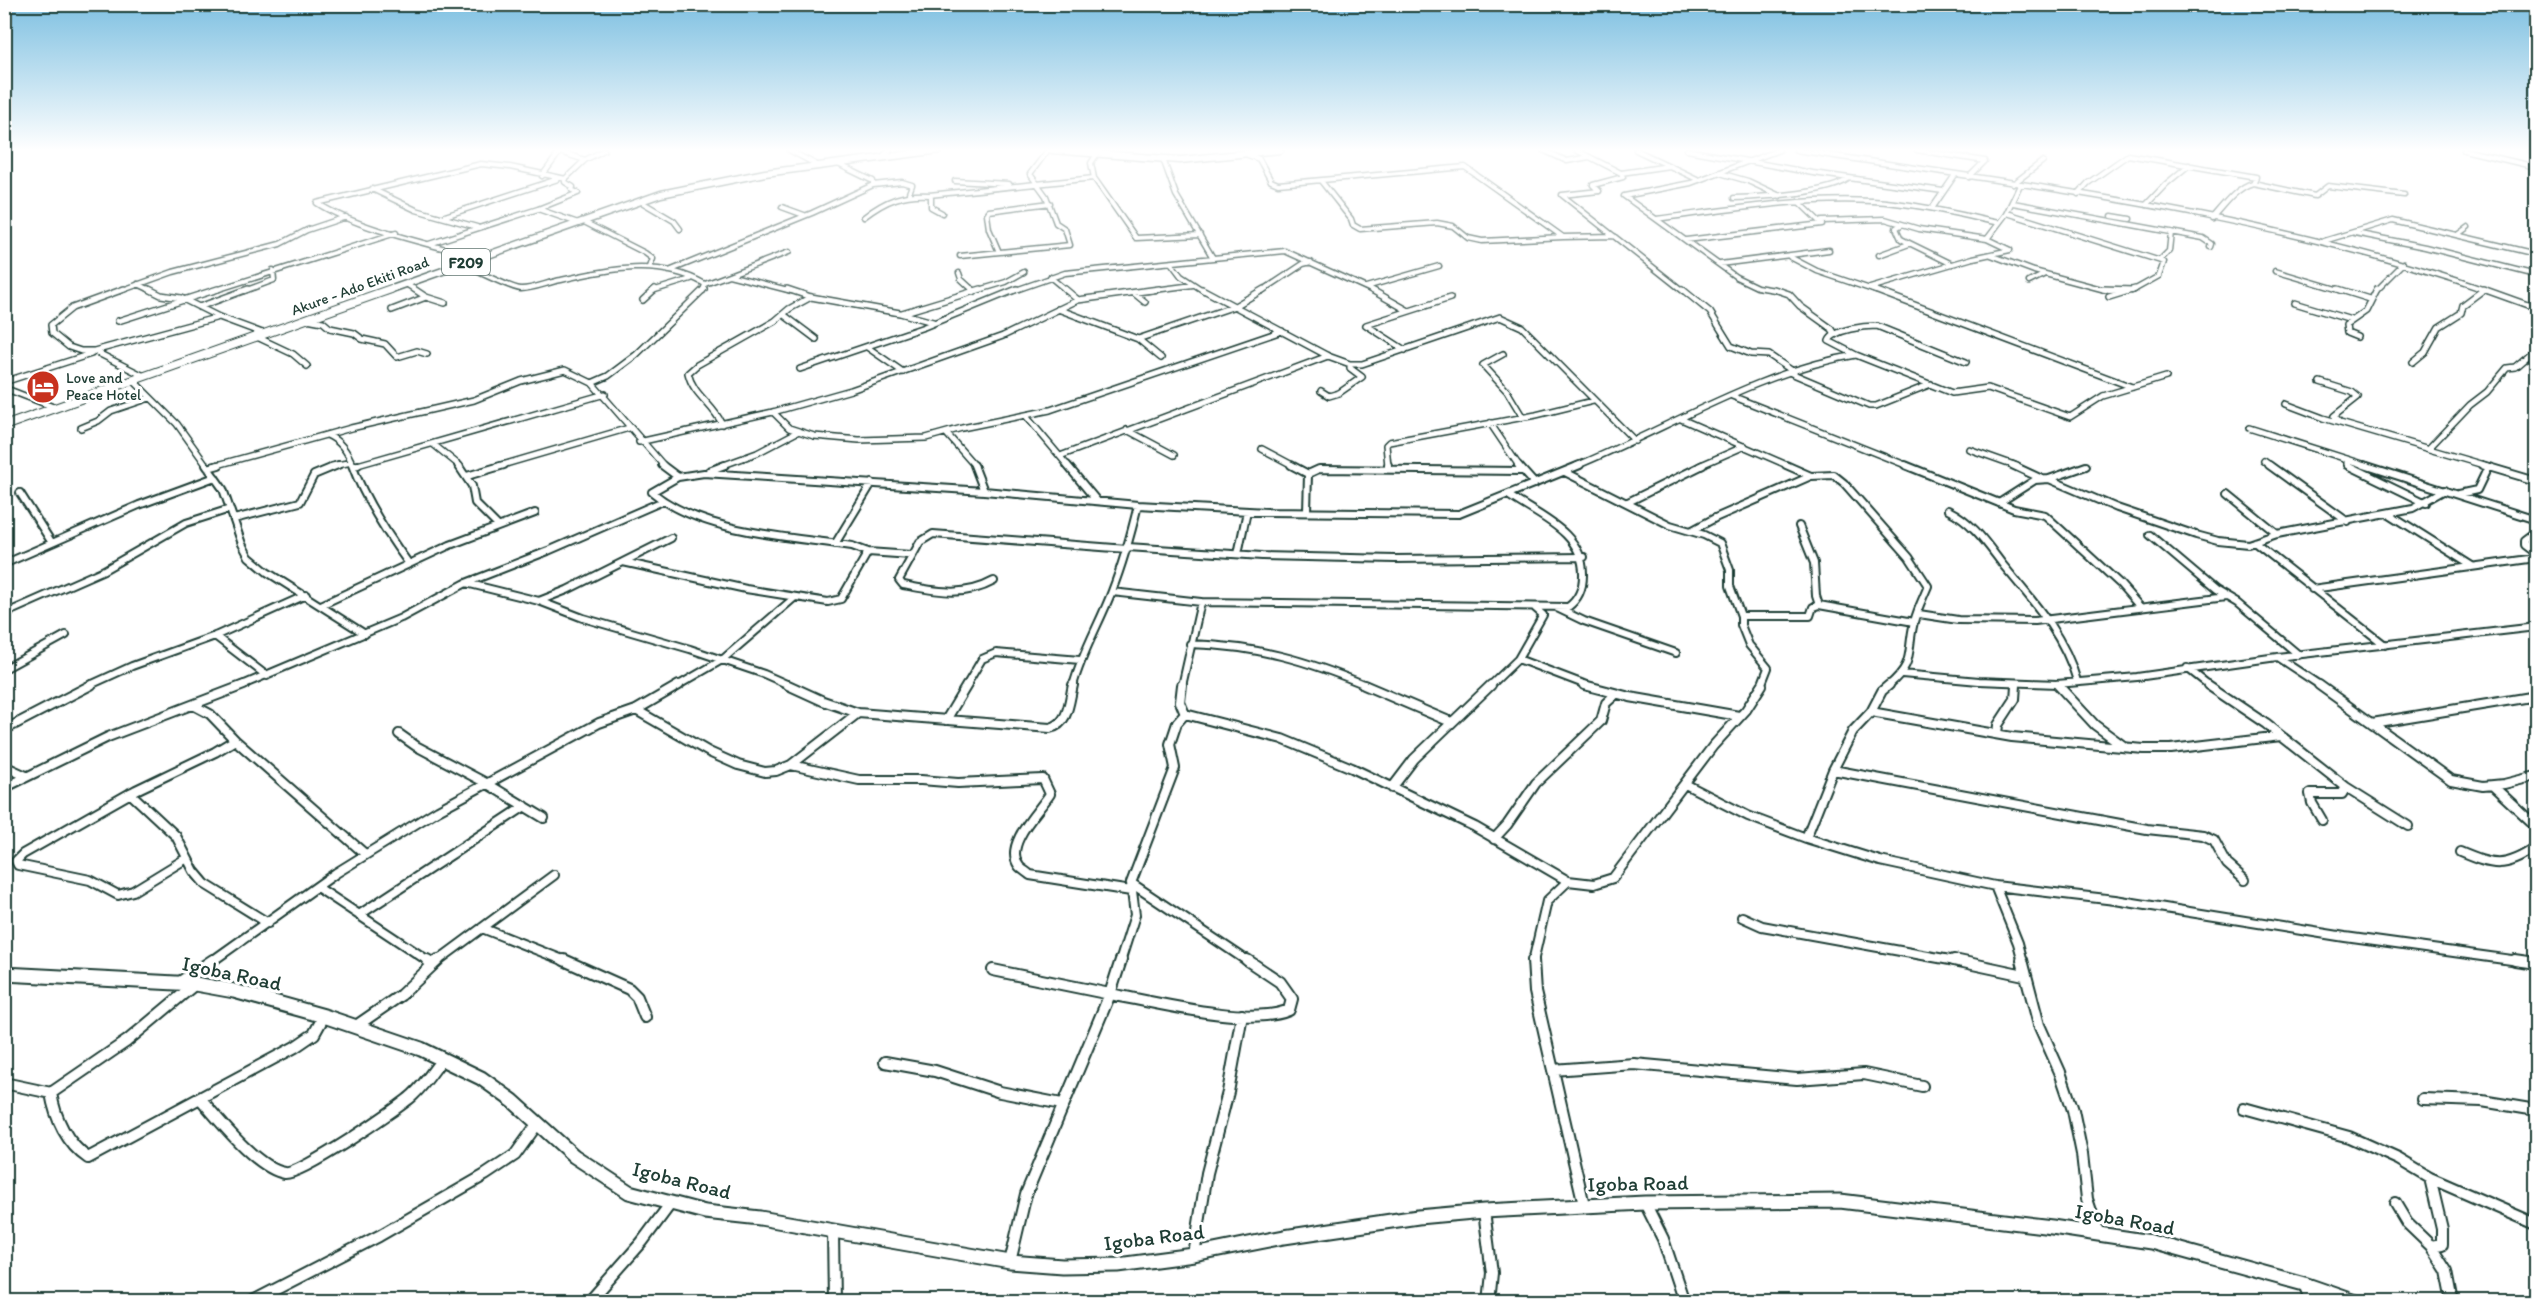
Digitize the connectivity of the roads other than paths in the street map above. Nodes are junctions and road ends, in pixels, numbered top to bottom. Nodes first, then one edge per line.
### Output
1 (331, 211) edge
2 (421, 211) edge
3 (460, 211) edge
4 (531, 211) edge
5 (544, 211) edge
6 (612, 211) edge
7 (657, 211) edge
8 (793, 211) edge
9 (813, 211) edge
10 (872, 211) edge
11 (938, 211) edge
12 (989, 211) edge
13 (1051, 211) edge
14 (1117, 211) edge
15 (1186, 211) edge
16 (1345, 211) edge
17 (1527, 211) edge
18 (1582, 211) edge
19 (1645, 211) edge
20 (1724, 211) edge
21 (1810, 211) edge
22 (1940, 211) edge
23 (2058, 211) edge
24 (2130, 211) dead end
25 (2174, 211) edge
26 (2219, 211) edge
27 (942, 213) dead end
28 (2007, 213) joint
29 (804, 215) junction
30 (445, 216) junction
31 (346, 217) junction
32 (864, 217) dead end
33 (2098, 218) junction
34 (1656, 219) junction
35 (2130, 219) junction
36 (2212, 219) junction
37 (1822, 221) junction
38 (580, 222) junction
39 (1999, 222) junction
40 (2133, 224) junction
41 (1901, 225) junction
42 (477, 227) junction
43 (2468, 227) dead end
44 (680, 229) dead end
45 (2171, 232) junction
46 (2352, 232) junction
47 (396, 233) junction
48 (2457, 234) junction
49 (1200, 235) junction
50 (1614, 236) junction
51 (1563, 237) junction
52 (1988, 239) junction
53 (1686, 240) junction
54 (2324, 241) junction
55 (429, 244) junction
56 (1909, 244) junction
57 (2536, 246) edge
58 (2211, 247) dead end
59 (1829, 250) dead end
60 (789, 252) dead end
61 (999, 252) junction
62 (2530, 253) junction
63 (2536, 254) edge
64 (1879, 255) dead end
65 (1989, 255) junction
66 (960, 256) dead end
67 (1791, 256) junction
68 (480, 258) junction
69 (1213, 258) junction
70 (2161, 259) junction
71 (1311, 262) junction
72 (461, 264) junction
73 (1172, 264) junction
74 (1720, 264) junction
75 (1952, 264) junction
76 (2404, 264) junction
77 (1439, 266) dead end
78 (650, 267) junction
79 (273, 270) junction
80 (669, 272) junction
81 (1024, 272) dead end
82 (2275, 272) dead end
83 (959, 273) dead end
84 (2045, 274) junction
85 (729, 275) junction
86 (2536, 275) edge
87 (1050, 277) junction
88 (693, 279) junction
89 (2029, 282) dead end
90 (138, 284) junction
91 (406, 284) junction
92 (705, 284) junction
93 (1193, 285) junction
94 (1366, 287) junction
95 (1870, 288) junction
96 (2134, 290) junction
97 (2483, 290) junction
98 (975, 292) junction
99 (1134, 293) junction
100 (426, 297) junction
101 (812, 297) junction
102 (2109, 297) dead end
103 (1450, 298) dead end
104 (2370, 299) junction
105 (186, 300) junction
106 (643, 300) dead end
107 (1078, 300) junction
108 (1145, 302) dead end
109 (445, 303) dead end
110 (2295, 303) dead end
111 (1235, 306) junction
112 (199, 307) junction
113 (2536, 308) edge
114 (1058, 309) junction
115 (392, 310) dead end
116 (1407, 310) junction
117 (900, 313) junction
118 (784, 315) junction
119 (219, 317) junction
120 (308, 319) junction
121 (2351, 320) junction
122 (118, 321) dead end
123 (924, 324) junction
124 (1282, 331) junction
125 (1835, 334) junction
126 (261, 336) junction
127 (2357, 337) dead end
128 (816, 339) dead end
129 (1138, 339) junction
130 (867, 346) junction
131 (2536, 349) edge
132 (1405, 350) junction
133 (95, 352) junction
134 (427, 354) dead end
135 (1503, 354) dead end
136 (1856, 355) junction
137 (1328, 356) junction
138 (1161, 358) dead end
139 (1966, 362) dead end
140 (2413, 362) dead end
141 (1350, 364) junction
142 (307, 366) dead end
143 (801, 369) dead end
144 (903, 372) junction
145 (1793, 373) junction
146 (144, 376) junction
147 (2166, 377) dead end
148 (133, 380) junction
149 (4, 382) edge
150 (2320, 382) dead end
151 (592, 383) junction
152 (1930, 384) junction
153 (2132, 387) junction
154 (4, 388) edge
155 (1321, 392) dead end
156 (605, 394) junction
157 (1726, 396) junction
158 (150, 398) junction
159 (1593, 400) junction
160 (2286, 404) dead end
161 (56, 408) junction
162 (773, 412) junction
163 (1026, 416) junction
164 (1522, 417) junction
165 (1681, 419) junction
166 (2339, 422) junction
167 (1490, 423) junction
168 (722, 424) junction
169 (4, 426) edge
170 (629, 428) junction
171 (2249, 428) dead end
172 (81, 429) dead end
173 (1127, 430) junction
174 (797, 432) junction
175 (946, 432) junction
176 (327, 435) junction
177 (1635, 441) junction
178 (639, 442) junction
179 (433, 444) junction
180 (1745, 446) junction
181 (2429, 448) junction
182 (1262, 449) dead end
183 (1969, 449) dead end
184 (1060, 456) junction
185 (1174, 456) dead end
186 (2348, 459) junction
187 (2264, 461) dead end
188 (353, 464) junction
189 (2086, 466) dead end
190 (2488, 467) junction
191 (208, 468) junction
192 (1388, 469) junction
193 (1522, 471) junction
194 (1565, 472) junction
195 (704, 473) junction
196 (1308, 474) junction
197 (467, 476) junction
198 (1811, 476) junction
199 (215, 477) junction
200 (678, 477) junction
201 (2045, 479) junction
202 (2535, 480) edge
203 (872, 483) junction
204 (1535, 484) junction
205 (2445, 490) junction
206 (984, 491) junction
207 (20, 493) dead end
208 (2228, 494) dead end
209 (2457, 494) junction
210 (1508, 495) junction
211 (663, 501) junction
212 (1097, 501) junction
213 (1628, 502) junction
214 (2426, 503) junction
215 (1999, 504) junction
216 (1138, 505) junction
217 (230, 509) junction
218 (1948, 510) dead end
219 (1248, 511) junction
220 (1307, 512) junction
221 (535, 513) dead end
222 (2388, 513) junction
223 (234, 519) junction
224 (2536, 520) edge
225 (2348, 522) junction
226 (498, 526) junction
227 (1699, 526) junction
228 (1798, 526) dead end
229 (1691, 531) junction
230 (2536, 532) edge
231 (2277, 534) junction
232 (1704, 535) junction
233 (2150, 535) dead end
234 (671, 538) dead end
235 (2254, 542) junction
236 (52, 543) junction
237 (835, 544) junction
238 (1128, 548) junction
239 (868, 552) junction
240 (1238, 554) junction
241 (911, 555) junction
242 (2536, 556) edge
243 (1584, 557) junction
244 (623, 562) junction
245 (4, 564) edge
246 (409, 564) junction
247 (2472, 566) junction
248 (994, 582) dead end
249 (466, 583) junction
250 (2312, 589) junction
251 (1112, 592) junction
252 (306, 595) junction
253 (2226, 597) junction
254 (794, 598) junction
255 (539, 601) junction
256 (1201, 602) junction
257 (1819, 604) junction
258 (321, 605) junction
259 (1535, 608) junction
260 (1557, 608) junction
261 (2141, 608) junction
262 (4, 614) edge
263 (1919, 614) junction
264 (1741, 616) junction
265 (2049, 621) junction
266 (1914, 622) junction
267 (2536, 627) edge
268 (365, 634) junction
269 (66, 635) dead end
270 (215, 636) junction
271 (1190, 644) junction
272 (2385, 645) junction
273 (1676, 653) dead end
274 (2299, 655) junction
275 (2277, 657) junction
276 (1518, 659) junction
277 (722, 660) junction
278 (1080, 660) junction
279 (2187, 668) junction
280 (4, 669) edge
281 (1902, 674) junction
282 (267, 676) junction
283 (2077, 681) junction
284 (2016, 683) junction
285 (2057, 684) junction
286 (1616, 694) junction
287 (2536, 696) edge
288 (193, 705) junction
289 (636, 710) junction
290 (1871, 712) junction
291 (858, 713) junction
292 (1185, 714) junction
293 (1739, 716) junction
294 (946, 720) junction
295 (1451, 722) junction
296 (2372, 723) junction
297 (4, 730) edge
298 (399, 734) dead end
299 (1996, 734) junction
300 (2281, 736) junction
301 (235, 740) junction
302 (2125, 748) junction
303 (790, 765) junction
304 (4, 766) edge
305 (1833, 770) junction
306 (26, 776) junction
307 (2536, 776) edge
308 (486, 783) junction
309 (1685, 784) junction
310 (2493, 786) junction
311 (2346, 787) junction
312 (1392, 788) junction
313 (4, 789) edge
314 (130, 793) junction
315 (525, 806) junction
316 (544, 818) dead end
317 (2322, 820) dead end
318 (2408, 826) dead end
319 (2536, 826) edge
320 (1806, 838) junction
321 (1494, 839) junction
322 (2536, 848) edge
323 (2460, 852) dead end
324 (365, 854) junction
325 (187, 858) junction
326 (554, 875) dead end
327 (2245, 880) dead end
328 (1568, 881) junction
329 (1995, 886) junction
330 (317, 887) junction
331 (1131, 887) junction
332 (359, 915) junction
333 (1742, 917) dead end
334 (268, 923) junction
335 (483, 928) junction
336 (2536, 963) edge
337 (433, 964) junction
338 (993, 970) dead end
339 (4, 975) edge
340 (2024, 975) junction
341 (180, 982) junction
342 (195, 984) junction
343 (1110, 994) junction
344 (1242, 1015) junction
345 (324, 1016) junction
346 (645, 1017) dead end
347 (356, 1026) junction
348 (442, 1059) junction
349 (885, 1062) dead end
350 (1553, 1070) junction
351 (4, 1083) edge
352 (1922, 1086) dead end
353 (51, 1093) junction
354 (200, 1098) junction
355 (2423, 1099) dead end
356 (1062, 1104) junction
357 (2244, 1108) dead end
358 (2536, 1110) edge
359 (538, 1123) junction
360 (2430, 1178) junction
361 (671, 1203) junction
362 (1645, 1203) junction
363 (2395, 1203) dead end
364 (1584, 1205) junction
365 (1484, 1211) junction
366 (2536, 1224) edge
367 (833, 1232) junction
368 (2100, 1236) junction
369 (2431, 1246) junction
370 (1194, 1255) junction
371 (1010, 1262) junction
372 (2304, 1284) junction
373 (251, 1302) edge
374 (589, 1302) edge
375 (834, 1302) edge
376 (1490, 1302) edge
377 (1684, 1302) edge
378 (2311, 1302) edge
379 (2356, 1302) edge
380 (2453, 1302) edge

1 - 31 street
2 - 30 street
3 - 30 street
4 - 42 street
5 - 38 street
6 - 38 main road, Akure - Ado Ekiti Road / F209
7 - 44 street
8 - 29 street
9 - 29 street
10 - 32 street
11 - 27 street
12 - 61 street
13 - 61 street
14 - 49 street
15 - 49 street
16 - 51 street
17 - 51 street
18 - 50 street
19 - 34 street
20 - 34 street
21 - 37 street
22 - 39 street
23 - 33 street
24 - 35 street
25 - 36 street
26 - 36 street
28 - 39 street
28 - 70 street
29 - 80 street
30 - 42 street
31 - 47 street
31 - 90 street
33 - 35 street
33 - 40 street
34 - 53 street
35 - 40 street
36 - 54 street
37 - 41 street
37 - 53 street
38 - 68 main road, Akure - Ado Ekiti Road / F209
38 - 78 street
39 - 52 street
40 - 45 street
41 - 52 street
41 - 56 street
42 - 55 street
43 - 48 street
45 - 58 street
45 - 70 street
46 - 48 street
46 - 54 street
46 - 86 street
47 - 55 street
47 - 79 street
48 - 62 street
49 - 69 street
50 - 51 street
50 - 145 street
52 - 65 street
53 - 74 street
54 - 76 street
55 - 68 street
56 - 64 street
56 - 75 street
57 - 62 street
59 - 67 street
60 - 85 street
61 - 66 street
62 - 63 street
65 - 75 street
65 - 84 street
67 - 74 street
67 - 95 street
68 - 72 main road, Akure - Ado Ekiti Road / F209
69 - 71 street
69 - 73 street
70 - 96 street
71 - 94 street
71 - 111 street
72 - 78 street
72 - 91 main road, Akure - Ado Ekiti Road / F209
73 - 87 street
73 - 93 street
74 - 125 street
75 - 95 street
76 - 97 street
76 - 104 street
77 - 94 street
78 - 80 street
79 - 105 street
79 - 112 street
80 - 88 street
81 - 98 street
82 - 104 street
83 - 98 street
84 - 89 street
84 - 96 street
85 - 92 street
85 - 101 street
87 - 107 street
87 - 123 street
88 - 92 street
88 - 106 street
90 - 105 street
90 - 133 street
91 - 100 street
91 - 120 main road, Akure - Ado Ekiti Road / F209
92 - 151 street
93 - 99 street
93 - 111 street
94 - 116 street
95 - 153 street
96 - 102 street
97 - 113 street
97 - 140 street
98 - 117 street
99 - 107 street
99 - 108 street
100 - 109 street
100 - 115 street
101 - 117 street
101 - 118 street
103 - 116 street
104 - 121 street
105 - 112 street
105 - 122 street
107 - 114 street
110 - 121 street
111 - 124 street
111 - 129 street
112 - 119 street
114 - 129 street
114 - 144 street
116 - 132 street
117 - 123 street
118 - 128 street
118 - 168 street
119 - 126 street
119 - 133 street
120 - 126 main road, Akure - Ado Ekiti Road / F209
120 - 134 street
121 - 127 street
123 - 130 street
124 - 137 street
124 - 163 street
125 - 136 street
125 - 139 street
126 - 142 street
126 - 146 main road, Akure - Ado Ekiti Road / F209
129 - 138 street
130 - 143 street
130 - 144 street
131 - 181 street
132 - 141 street
132 - 159 street
133 - 146 street
133 - 149 street
135 - 164 street
136 - 145 street
136 - 152 street
137 - 141 street
137 - 173 street
141 - 155 street
144 - 162 street
145 - 152 street
145 - 157 street
146 - 148 main road, Akure - Ado Ekiti Road / F209
147 - 153 street
148 - 158 street
148 - 161 main road, Akure - Ado Ekiti Road / F209
150 - 166 street
151 - 156 street
151 - 176 street
152 - 153 street
154 - 161 street
156 - 170 street
156 - 179 street
157 - 165 street
157 - 215 street
158 - 172 street
158 - 191 street
159 - 164 street
159 - 177 street
160 - 166 street
161 - 169 main road, Akure - Ado Ekiti Road / F209
162 - 168 street
162 - 174 street
163 - 175 street
163 - 184 street
164 - 167 street
165 - 177 street
165 - 180 street
166 - 181 street
167 - 192 street
167 - 193 street
168 - 178 street
170 - 178 street
170 - 197 street
171 - 186 street
173 - 184 street
173 - 185 street
174 - 175 street
174 - 195 street
175 - 206 street
176 - 188 street
176 - 191 street
177 - 194 street
178 - 200 street
179 - 188 street
179 - 197 street
180 - 198 street
180 - 213 street
181 - 190 street
182 - 196 street
183 - 201 street
184 - 212 street
186 - 205 street
186 - 214 street
187 - 225 street
188 - 223 street
188 - 246 street
189 - 201 street
190 - 202 street
190 - 209 street
191 - 199 street
192 - 193 street
192 - 196 street
193 - 204 street
194 - 204 street
194 - 213 street
195 - 200 street
195 - 203 street
196 - 220 street
197 - 226 street
198 - 227 street
198 - 263 street
199 - 217 street
199 - 236 street
200 - 211 street
201 - 215 street
201 - 235 street
203 - 206 street
203 - 237 street
204 - 210 street
205 - 209 street
205 - 214 street
206 - 212 street
207 - 236 street
208 - 231 street
209 - 224 street
210 - 220 street
210 - 243 street
211 - 237 street
211 - 249 street
212 - 216 street
213 - 229 street
214 - 222 street
215 - 261 street
216 - 219 street
216 - 238 street
217 - 223 street
217 - 262 street
218 - 265 street
219 - 220 street
219 - 240 street
221 - 226 street
222 - 225 street
222 - 247 street
223 - 252 street
225 - 231 street
226 - 246 street
227 - 229 street
227 - 232 street
228 - 257 street
229 - 232 street
230 - 242 street
231 - 235 street
232 - 264 street
233 - 253 street
234 - 244 street
235 - 250 street
236 - 245 street
237 - 239 street
238 - 240 street
238 - 241 street
238 - 251 street
239 - 241 street
239 - 254 street
240 - 243 street
241 - 248 street
242 - 247 street
243 - 260 street
244 - 254 street
244 - 255 street
246 - 258 street
247 - 250 street
249 - 255 street
249 - 268 street
250 - 272 street
251 - 256 street
251 - 278 street
252 - 258 street
252 - 270 street
253 - 261 street
253 - 274 street
254 - 277 street
255 - 277 street
256 - 259 street
256 - 271 street
257 - 264 street
257 - 266 street
258 - 268 street
259 - 260 street
259 - 276 street
260 - 273 street
261 - 265 street
263 - 265 street
263 - 266 street
264 - 293 street
265 - 283 street
266 - 281 street
267 - 272 street
268 - 282 street
269 - 280 street
270 - 282 street
270 - 297 street
271 - 292 street
271 - 295 street
272 - 274 street
274 - 275 street
275 - 279 street
275 - 296 street
276 - 286 street
276 - 295 street
277 - 289 street
277 - 291 street
278 - 294 street
278 - 294 street
279 - 283 street
279 - 300 street
281 - 284 street
281 - 290 street
282 - 288 street
283 - 285 street
284 - 285 street
284 - 299 street
285 - 302 street
286 - 293 street
286 - 321 street
287 - 296 street
288 - 301 street
288 - 306 street
289 - 303 street
289 - 308 street
290 - 299 street
290 - 305 street
291 - 294 street
291 - 303 street
292 - 312 street
292 - 331 street
293 - 309 street
295 - 312 street
296 - 310 street
298 - 308 street
299 - 302 street
300 - 302 street
300 - 311 street
301 - 314 street
301 - 324 street
303 - 331 street
304 - 306 street
305 - 320 street
305 - 327 street
306 - 313 street
307 - 310 street
308 - 315 street
308 - 324 street
309 - 320 street
309 - 328 street
310 - 319 street
311 - 317 street
311 - 318 street
312 - 321 street
314 - 325 street
314 - 325 street
315 - 316 street
315 - 332 street
320 - 329 street
321 - 328 street
322 - 323 street
324 - 330 street
325 - 334 street
326 - 335 street
328 - 350 street
329 - 336 street
329 - 340 street
330 - 332 street
330 - 334 street
331 - 343 street
331 - 344 street
332 - 337 street
333 - 340 street
334 - 341 street
335 - 337 street
335 - 346 street
337 - 347 street
338 - 343 street
339 - 341 street, Igoba Road
340 - 368 street
341 - 342 street, Igoba Road
342 - 345 street, Igoba Road
342 - 353 street
343 - 344 street
343 - 356 street
344 - 370 street
345 - 347 street, Igoba Road
345 - 354 street
347 - 348 street, Igoba Road
348 - 354 street
348 - 359 street, Igoba Road
349 - 356 street
350 - 352 street
350 - 364 street
351 - 353 street
353 - 354 street
355 - 358 street
356 - 371 street
357 - 360 street
359 - 361 street, Igoba Road
359 - 373 street
360 - 366 street
360 - 369 street
361 - 367 street, Igoba Road
361 - 374 street
362 - 364 street, Igoba Road
362 - 368 street, Igoba Road
362 - 377 street
363 - 369 street
364 - 365 street, Igoba Road
365 - 370 street, Igoba Road
365 - 376 street
367 - 371 street, Igoba Road
367 - 375 street
368 - 372 street, Igoba Road
369 - 380 street
370 - 371 street, Igoba Road
372 - 378 street
372 - 379 street, Igoba Road

